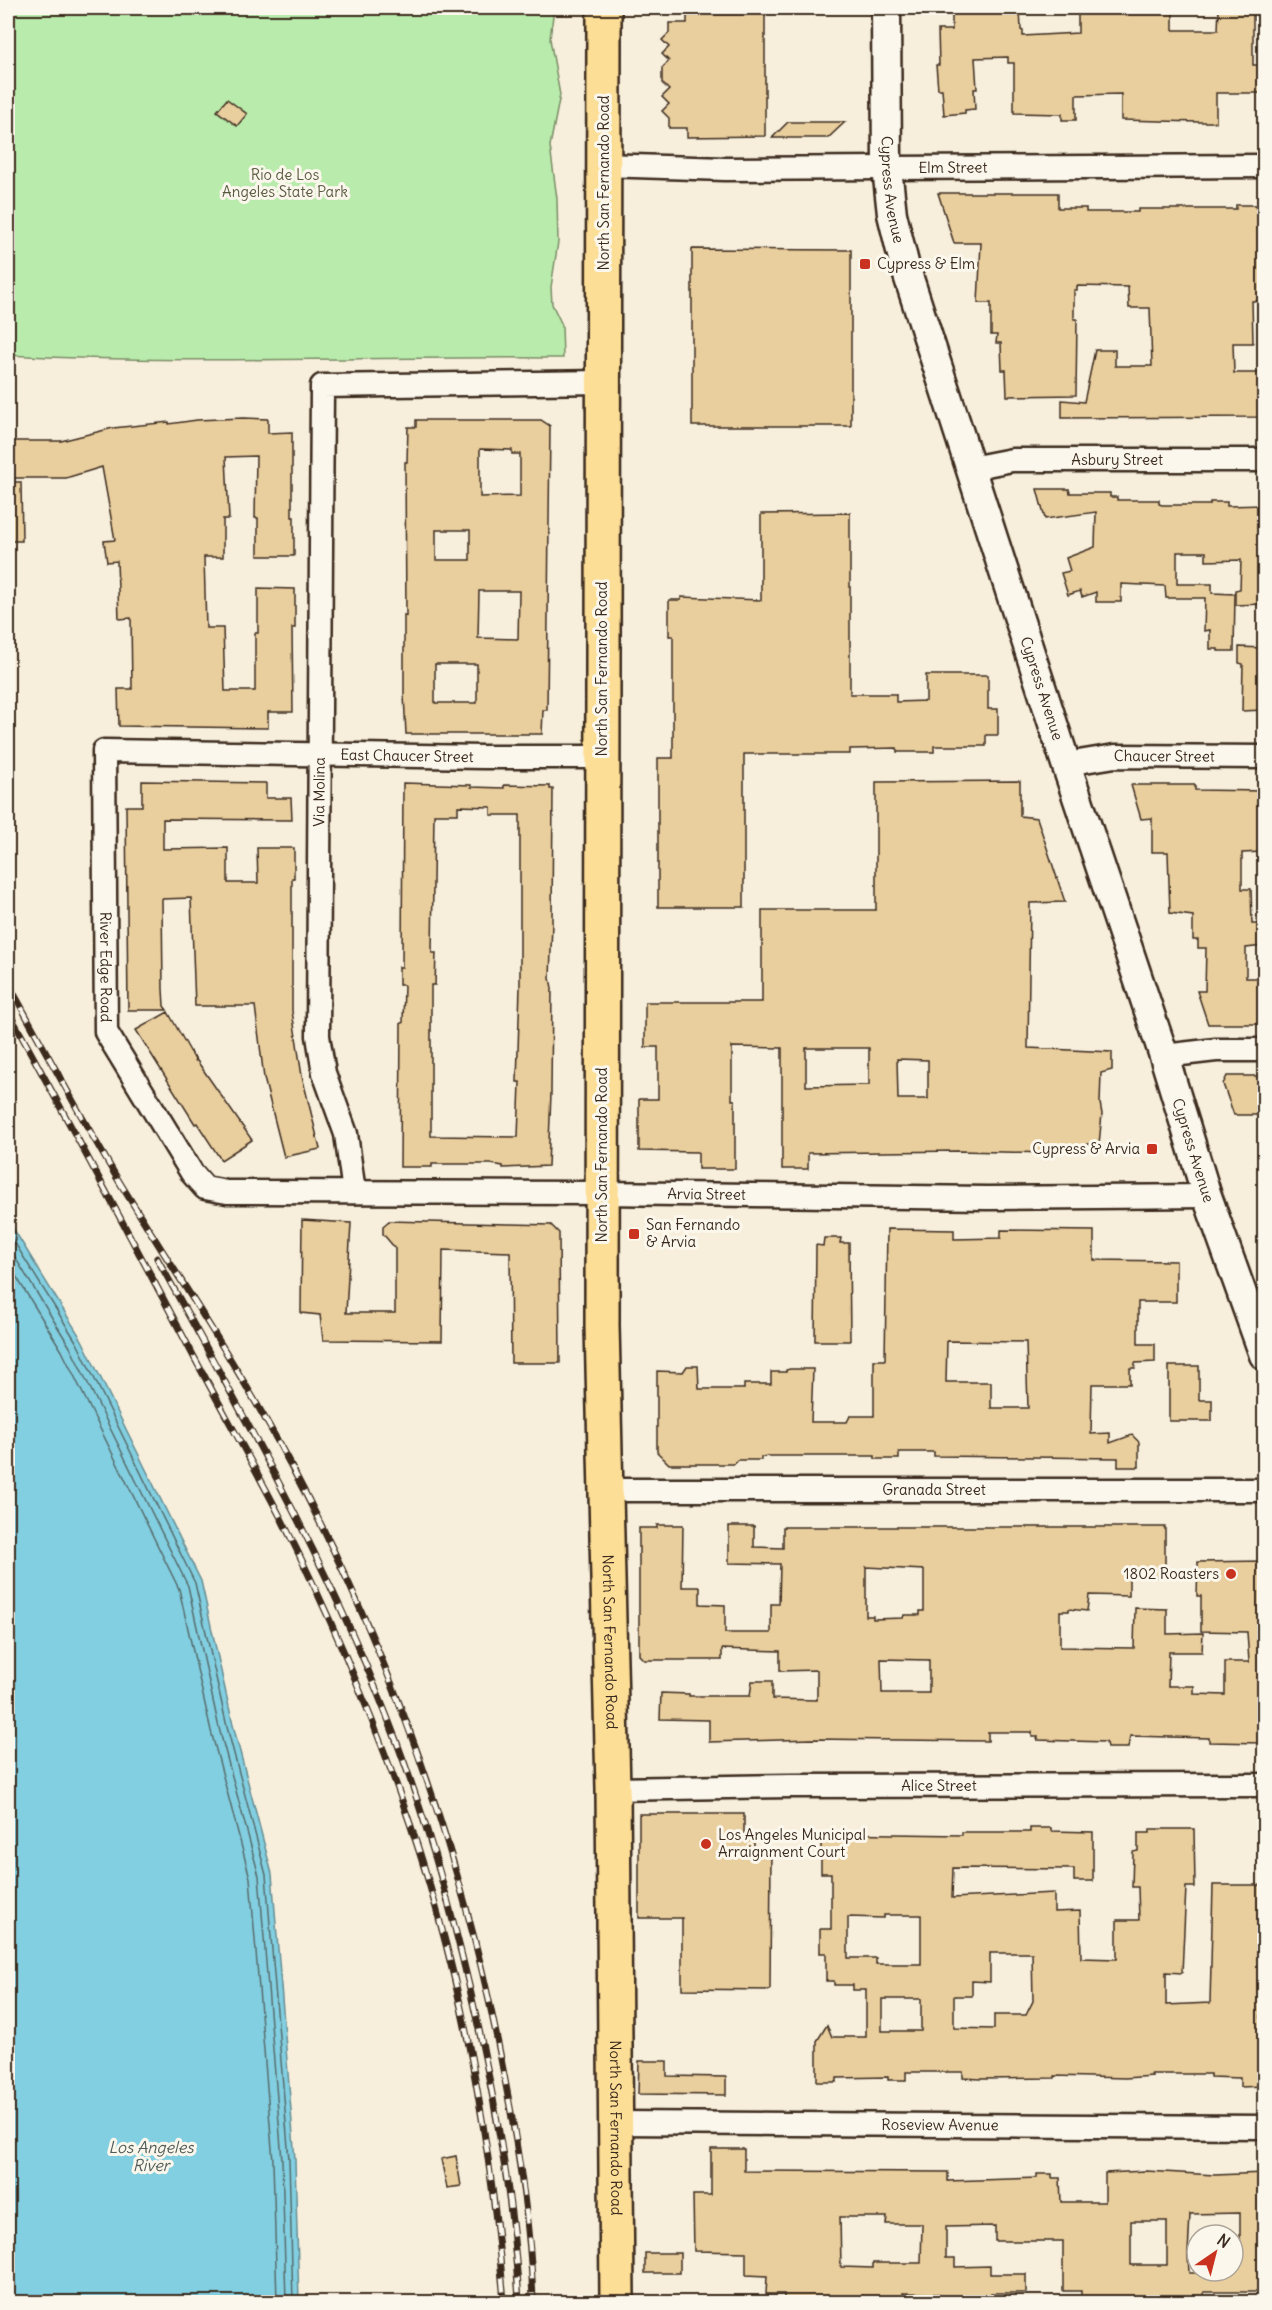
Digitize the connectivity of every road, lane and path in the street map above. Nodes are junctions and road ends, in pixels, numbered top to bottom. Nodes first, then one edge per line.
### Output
1 (604, 8) edge
2 (886, 8) edge
3 (603, 165) junction
4 (1264, 166) edge
5 (887, 168) junction
6 (602, 382) junction
7 (1264, 460) edge
8 (971, 468) junction
9 (104, 751) joint
10 (319, 755) junction
11 (602, 757) junction
12 (1264, 757) edge
13 (1066, 764) junction
14 (1264, 1050) edge
15 (1164, 1056) junction
16 (205, 1188) joint
17 (354, 1192) junction
18 (602, 1193) junction
19 (1207, 1196) junction
20 (1264, 1348) edge
21 (606, 1490) junction
22 (1264, 1490) edge
23 (1264, 1785) edge
24 (613, 1789) junction
25 (616, 2123) junction
26 (1264, 2127) edge
27 (617, 2302) edge

1 - 3 main road, North San Fernando Road
2 - 5 street, Cypress Avenue
3 - 5 street, Elm Street
3 - 6 main road, North San Fernando Road
4 - 5 street, Elm Street
5 - 8 street, Cypress Avenue
6 - 10 street, Via Molina
6 - 11 main road, North San Fernando Road
7 - 8 street, Asbury Street
8 - 13 street, Cypress Avenue
9 - 10 street, East Chaucer Street
9 - 16 street, River Edge Road
10 - 11 street, East Chaucer Street
10 - 17 street, Via Molina
11 - 18 main road, North San Fernando Road
12 - 13 street, Chaucer Street
13 - 15 street, Cypress Avenue
14 - 15 street
15 - 19 street, Cypress Avenue
16 - 17 street, Arvia Street
17 - 18 street, Arvia Street
18 - 19 street, Arvia Street
18 - 21 main road, North San Fernando Road
19 - 20 street, Cypress Avenue
21 - 22 street, Granada Street
21 - 24 main road, North San Fernando Road
23 - 24 street, Alice Street
24 - 25 main road, North San Fernando Road
25 - 26 street, Roseview Avenue
25 - 27 main road, North San Fernando Road

